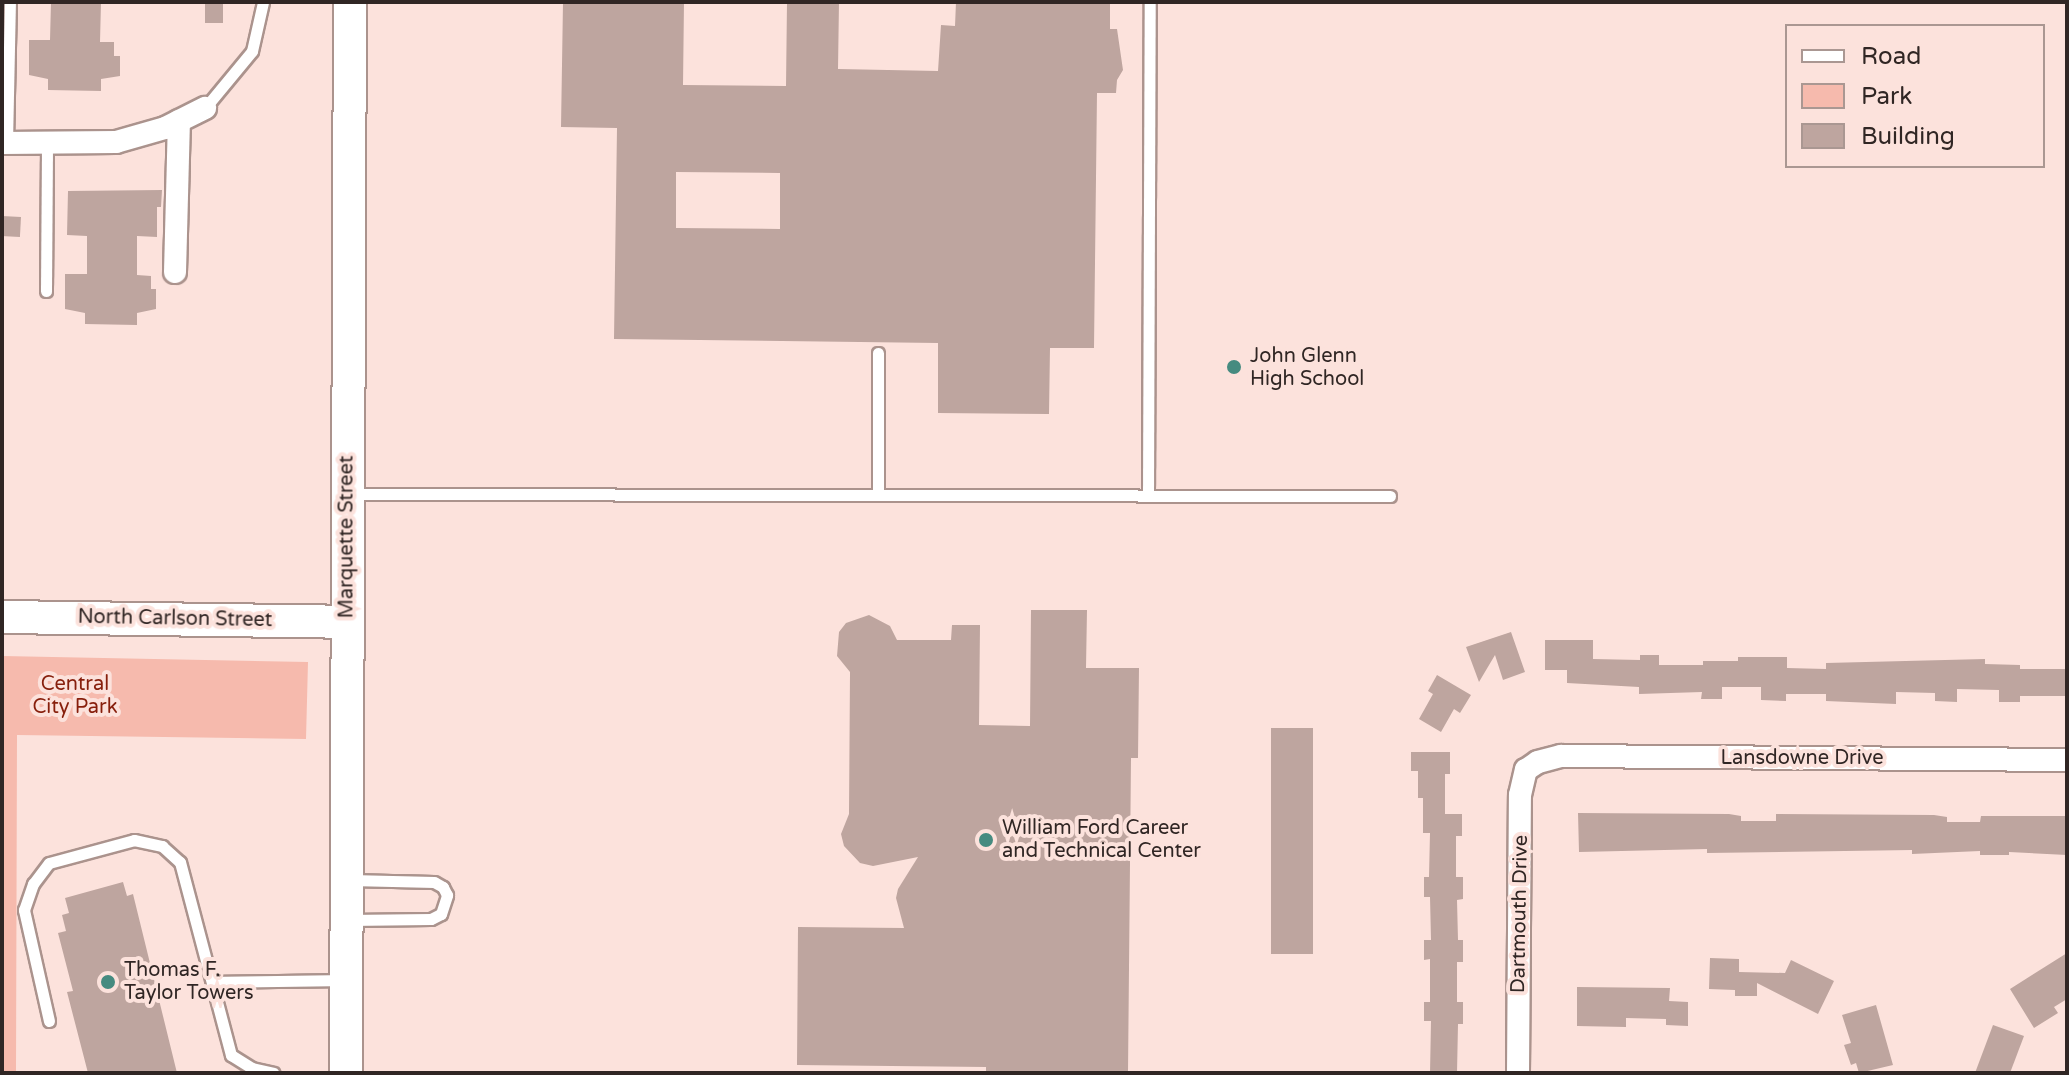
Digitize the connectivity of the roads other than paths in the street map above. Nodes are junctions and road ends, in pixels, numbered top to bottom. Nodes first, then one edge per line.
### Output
1 (10, 2) edge
2 (263, 2) edge
3 (350, 2) edge
4 (1150, 2) edge
5 (205, 108) joint
6 (179, 121) junction
7 (5, 143) edge
8 (47, 144) junction
9 (175, 272) dead end
10 (46, 291) dead end
11 (878, 353) dead end
12 (347, 494) junction
13 (878, 494) junction
14 (1148, 494) junction
15 (1390, 496) dead end
16 (2, 617) edge
17 (347, 622) junction
18 (2067, 760) edge
19 (1538, 762) joint
20 (347, 880) junction
21 (347, 920) junction
22 (347, 980) junction
23 (213, 982) junction
24 (49, 1021) dead end
25 (273, 1073) edge
26 (346, 1073) edge
27 (1518, 1073) edge

1 - 7 lane
2 - 5 lane
3 - 12 street, Marquette Street
4 - 14 lane
5 - 6 street
6 - 8 street
6 - 9 street
7 - 8 street
8 - 10 lane
11 - 13 lane
12 - 13 lane
12 - 17 street, Marquette Street
13 - 14 lane
14 - 15 lane
16 - 17 street, North Carlson Street
17 - 20 street, Marquette Street
18 - 19 street, Lansdowne Drive
19 - 27 street, Dartmouth Drive
20 - 21 street, Marquette Street
20 - 21 lane
21 - 22 street, Marquette Street
22 - 23 lane
22 - 26 street, Marquette Street
23 - 24 lane
23 - 25 lane

